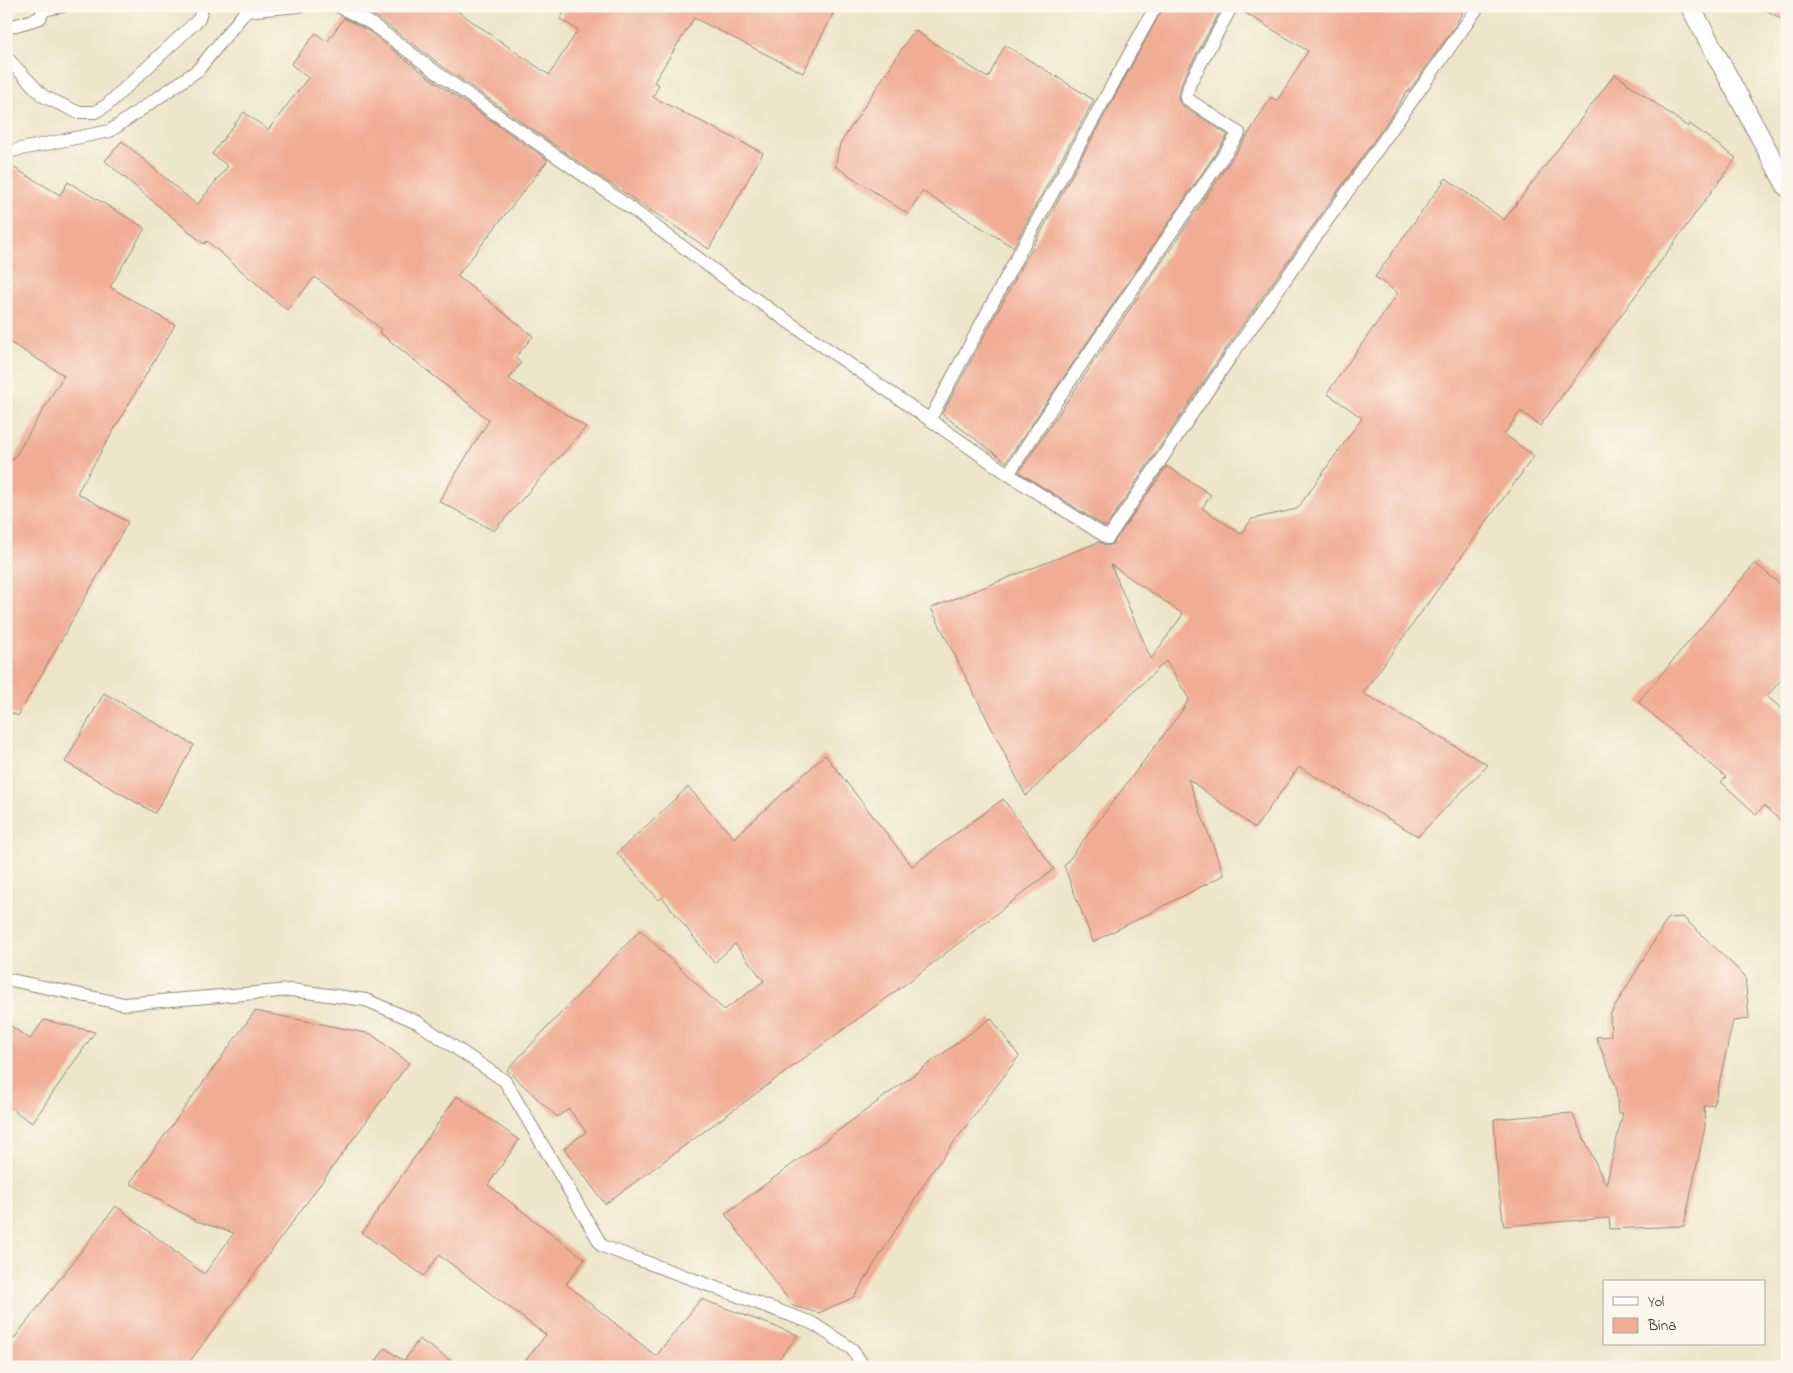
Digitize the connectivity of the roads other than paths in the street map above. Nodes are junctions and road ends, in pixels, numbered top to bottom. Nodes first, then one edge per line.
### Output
1 (63, 6) edge
2 (203, 6) edge
3 (299, 6) edge
4 (338, 6) edge
5 (1156, 6) edge
6 (1232, 6) edge
7 (1480, 6) edge
8 (1690, 6) edge
9 (45, 8) edge
10 (248, 9) edge
11 (6, 28) edge
12 (6, 57) edge
13 (6, 152) edge
14 (1787, 186) edge
15 (930, 420) junction
16 (1008, 474) junction
17 (6, 979) edge
18 (864, 1367) edge

1 - 9 street
2 - 12 street
3 - 10 street
4 - 15 street
5 - 15 street
6 - 16 street
7 - 16 street
8 - 14 street
9 - 11 street
10 - 13 street
15 - 16 street
17 - 18 street

